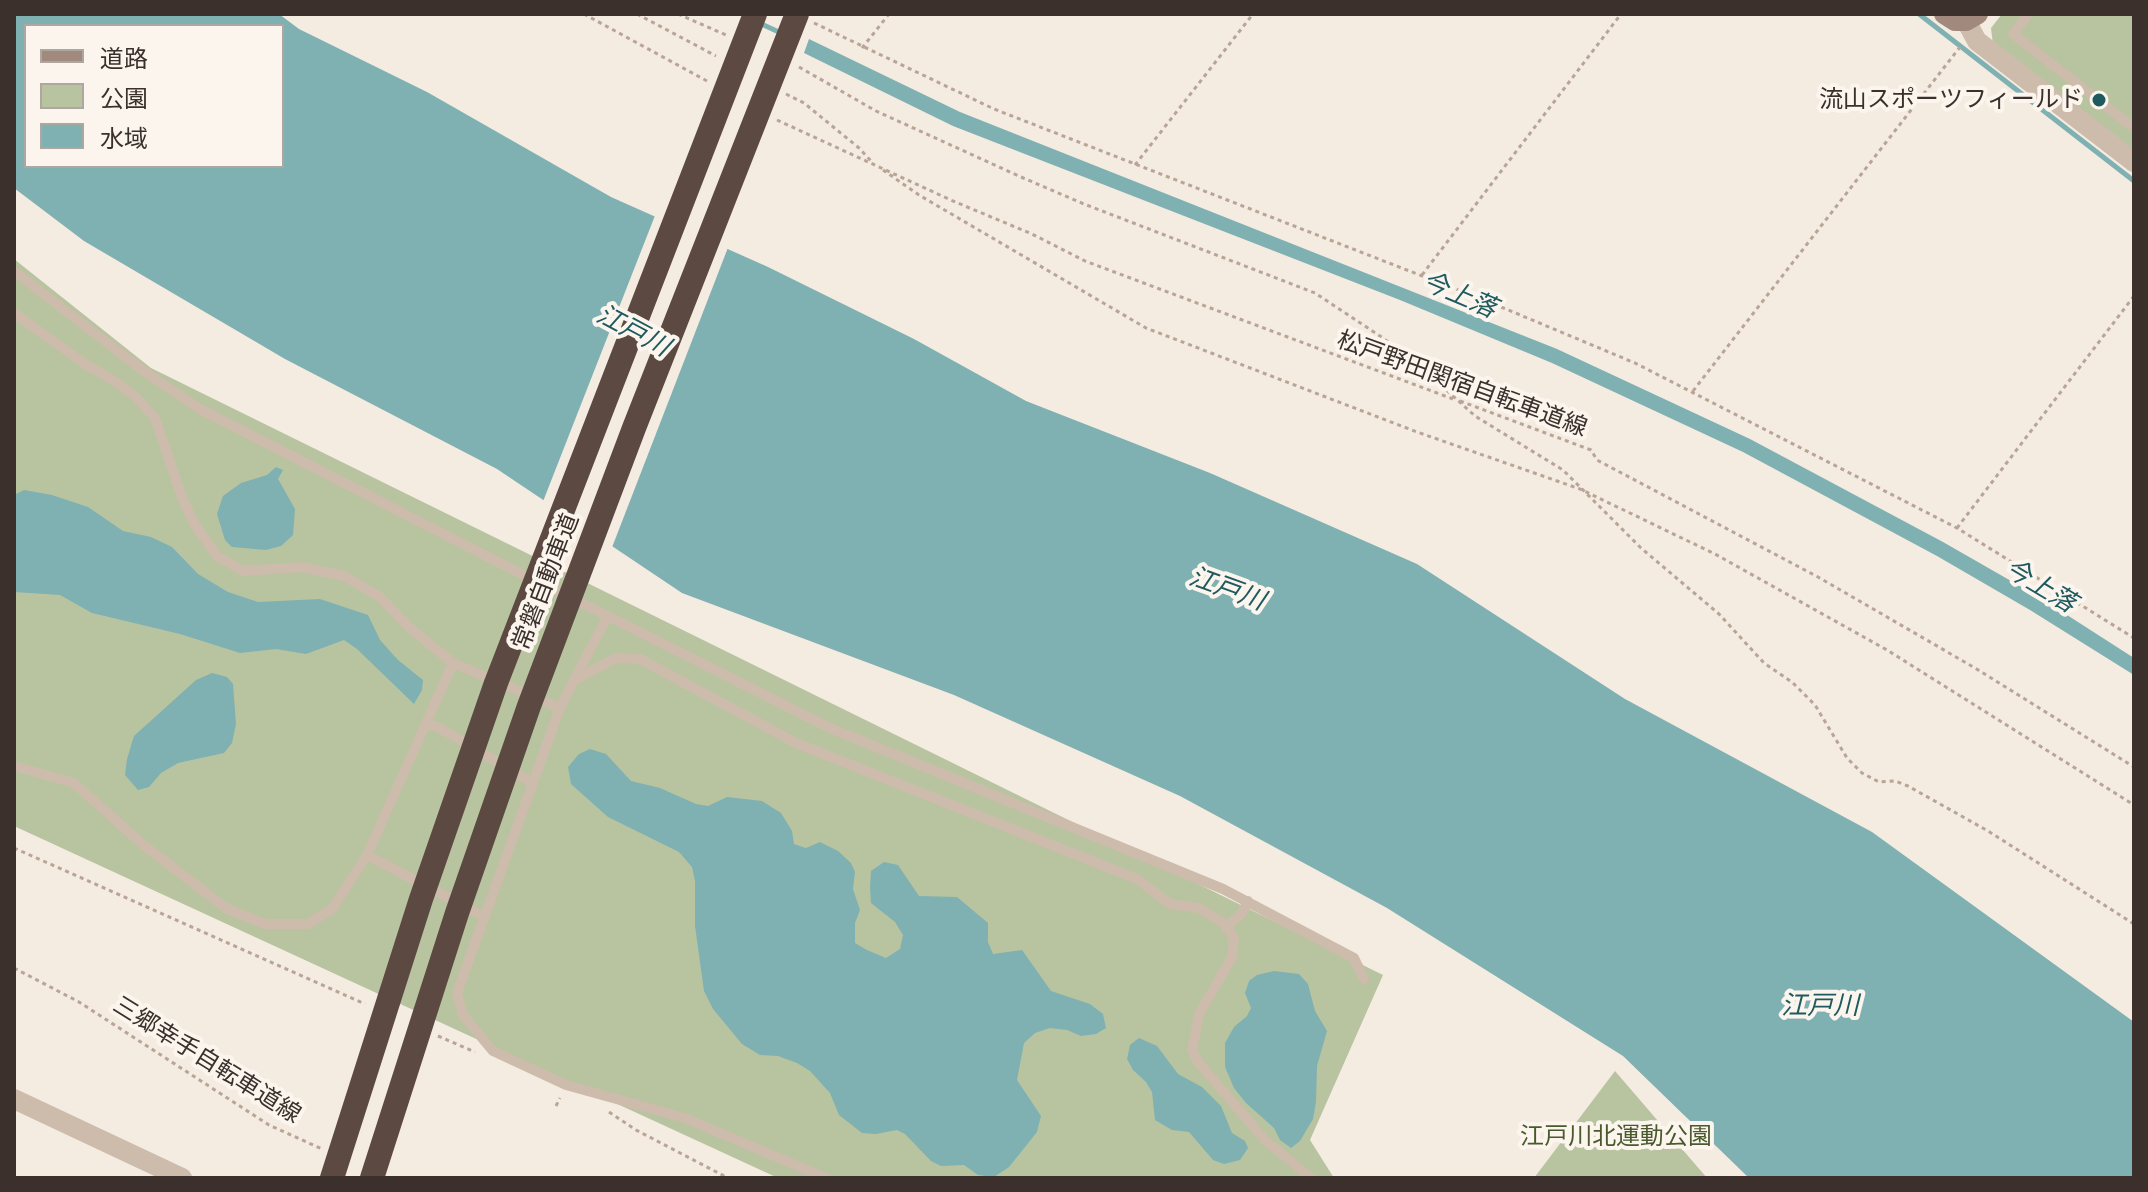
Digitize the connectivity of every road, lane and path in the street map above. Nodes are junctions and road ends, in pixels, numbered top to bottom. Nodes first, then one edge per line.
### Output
1 (678, 14) edge
2 (755, 14) edge
3 (889, 14) edge
4 (1253, 14) edge
5 (1621, 14) edge
6 (1944, 14) edge
7 (2028, 14) edge
8 (803, 17) edge
9 (1972, 18) edge
10 (736, 39) dead end
11 (862, 48) junction
12 (1950, 59) dead end
13 (792, 64) dead end
14 (2134, 128) edge
15 (2134, 162) edge
16 (1135, 165) junction
17 (14, 271) edge
18 (1421, 276) junction
19 (2134, 296) edge
20 (14, 313) edge
21 (1693, 391) junction
22 (1457, 400) junction
23 (1580, 489) junction
24 (1957, 528) junction
25 (608, 616) junction
26 (2134, 638) edge
27 (453, 663) junction
28 (574, 680) junction
29 (560, 708) junction
30 (426, 724) junction
31 (14, 766) edge
32 (2134, 767) edge
33 (533, 783) junction
34 (2134, 805) edge
35 (14, 848) edge
36 (367, 855) junction
37 (1248, 901) junction
38 (485, 917) junction
39 (2134, 924) edge
40 (1226, 927) junction
41 (14, 968) edge
42 (1364, 979) dead end
43 (365, 1004) dead end
44 (438, 1035) dead end
45 (481, 1054) dead end
46 (562, 1093) dead end
47 (14, 1099) edge
48 (556, 1106) dead end
49 (609, 1113) dead end
50 (326, 1151) dead end
51 (182, 1178) edge
52 (332, 1178) edge
53 (372, 1178) edge
54 (728, 1178) edge
55 (826, 1178) edge
56 (1311, 1178) edge

1 - 10 path
2 - 52 highway, 常磐自動車道, bridge
3 - 11 path
4 - 16 path
5 - 18 path
6 - 9 street
7 - 14 lane
8 - 11 path
8 - 53 highway, 常磐自動車道, bridge
9 - 15 street
11 - 16 path
12 - 21 path
13 - 22 path
16 - 18 path
17 - 25 lane
18 - 21 path
19 - 24 path
20 - 27 lane
21 - 24 path
22 - 23 path
22 - 23 path, 松戸野田関宿自転車道線
22 - 32 path, 松戸野田関宿自転車道線
23 - 34 path
23 - 39 path
24 - 26 path
25 - 28 lane
25 - 37 lane
27 - 29 lane
27 - 30 lane
28 - 29 lane
28 - 40 lane
29 - 33 lane
30 - 33 lane
30 - 36 lane
31 - 36 lane
33 - 38 lane
35 - 43 path
36 - 38 lane
37 - 40 lane
37 - 42 lane
38 - 55 lane
40 - 56 lane
41 - 50 path, 三郷幸手自転車道線
44 - 45 path
46 - 48 path
47 - 51 street
49 - 54 path

